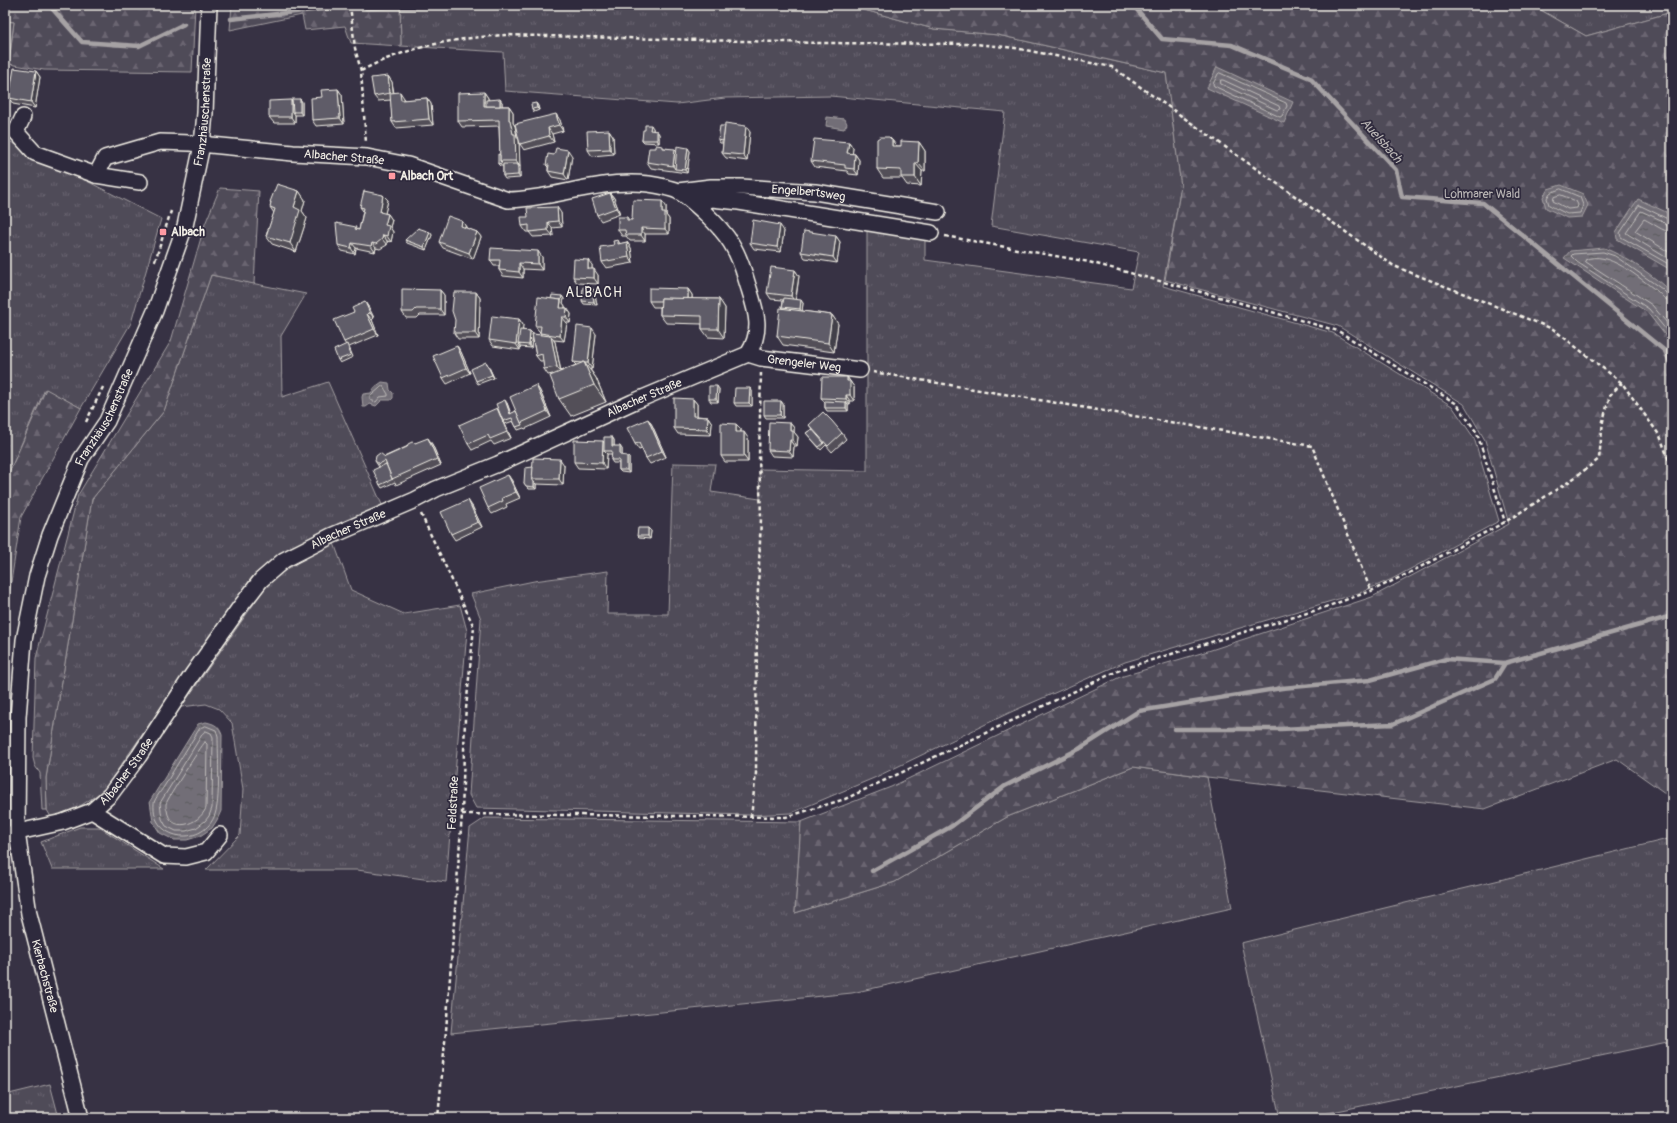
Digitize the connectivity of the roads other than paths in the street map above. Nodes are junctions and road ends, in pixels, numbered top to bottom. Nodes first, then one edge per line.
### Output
1 (209, 5) edge
2 (23, 117) dead end
3 (202, 145) junction
4 (96, 175) junction
5 (140, 182) dead end
6 (678, 191) junction
7 (694, 204) junction
8 (938, 212) dead end
9 (931, 233) road end
10 (754, 356) junction
11 (860, 370) road end
12 (92, 811) junction
13 (11, 833) edge
14 (220, 835) dead end
15 (81, 1118) edge

1 - 3 street, Franzhäuschenstraße
2 - 4 street
3 - 4 street, Albacher Straße
3 - 6 street, Albacher Straße
3 - 13 street, Franzhäuschenstraße
4 - 5 street
6 - 7 street, Albacher Straße
6 - 8 street, Engelbertsweg
7 - 9 street, Engelbertsweg
7 - 10 street, Albacher Straße
10 - 11 street, Grengeler Weg
10 - 12 street, Albacher Straße
12 - 13 street, Albacher Straße
12 - 14 street
13 - 15 street, Kierbachstraße

